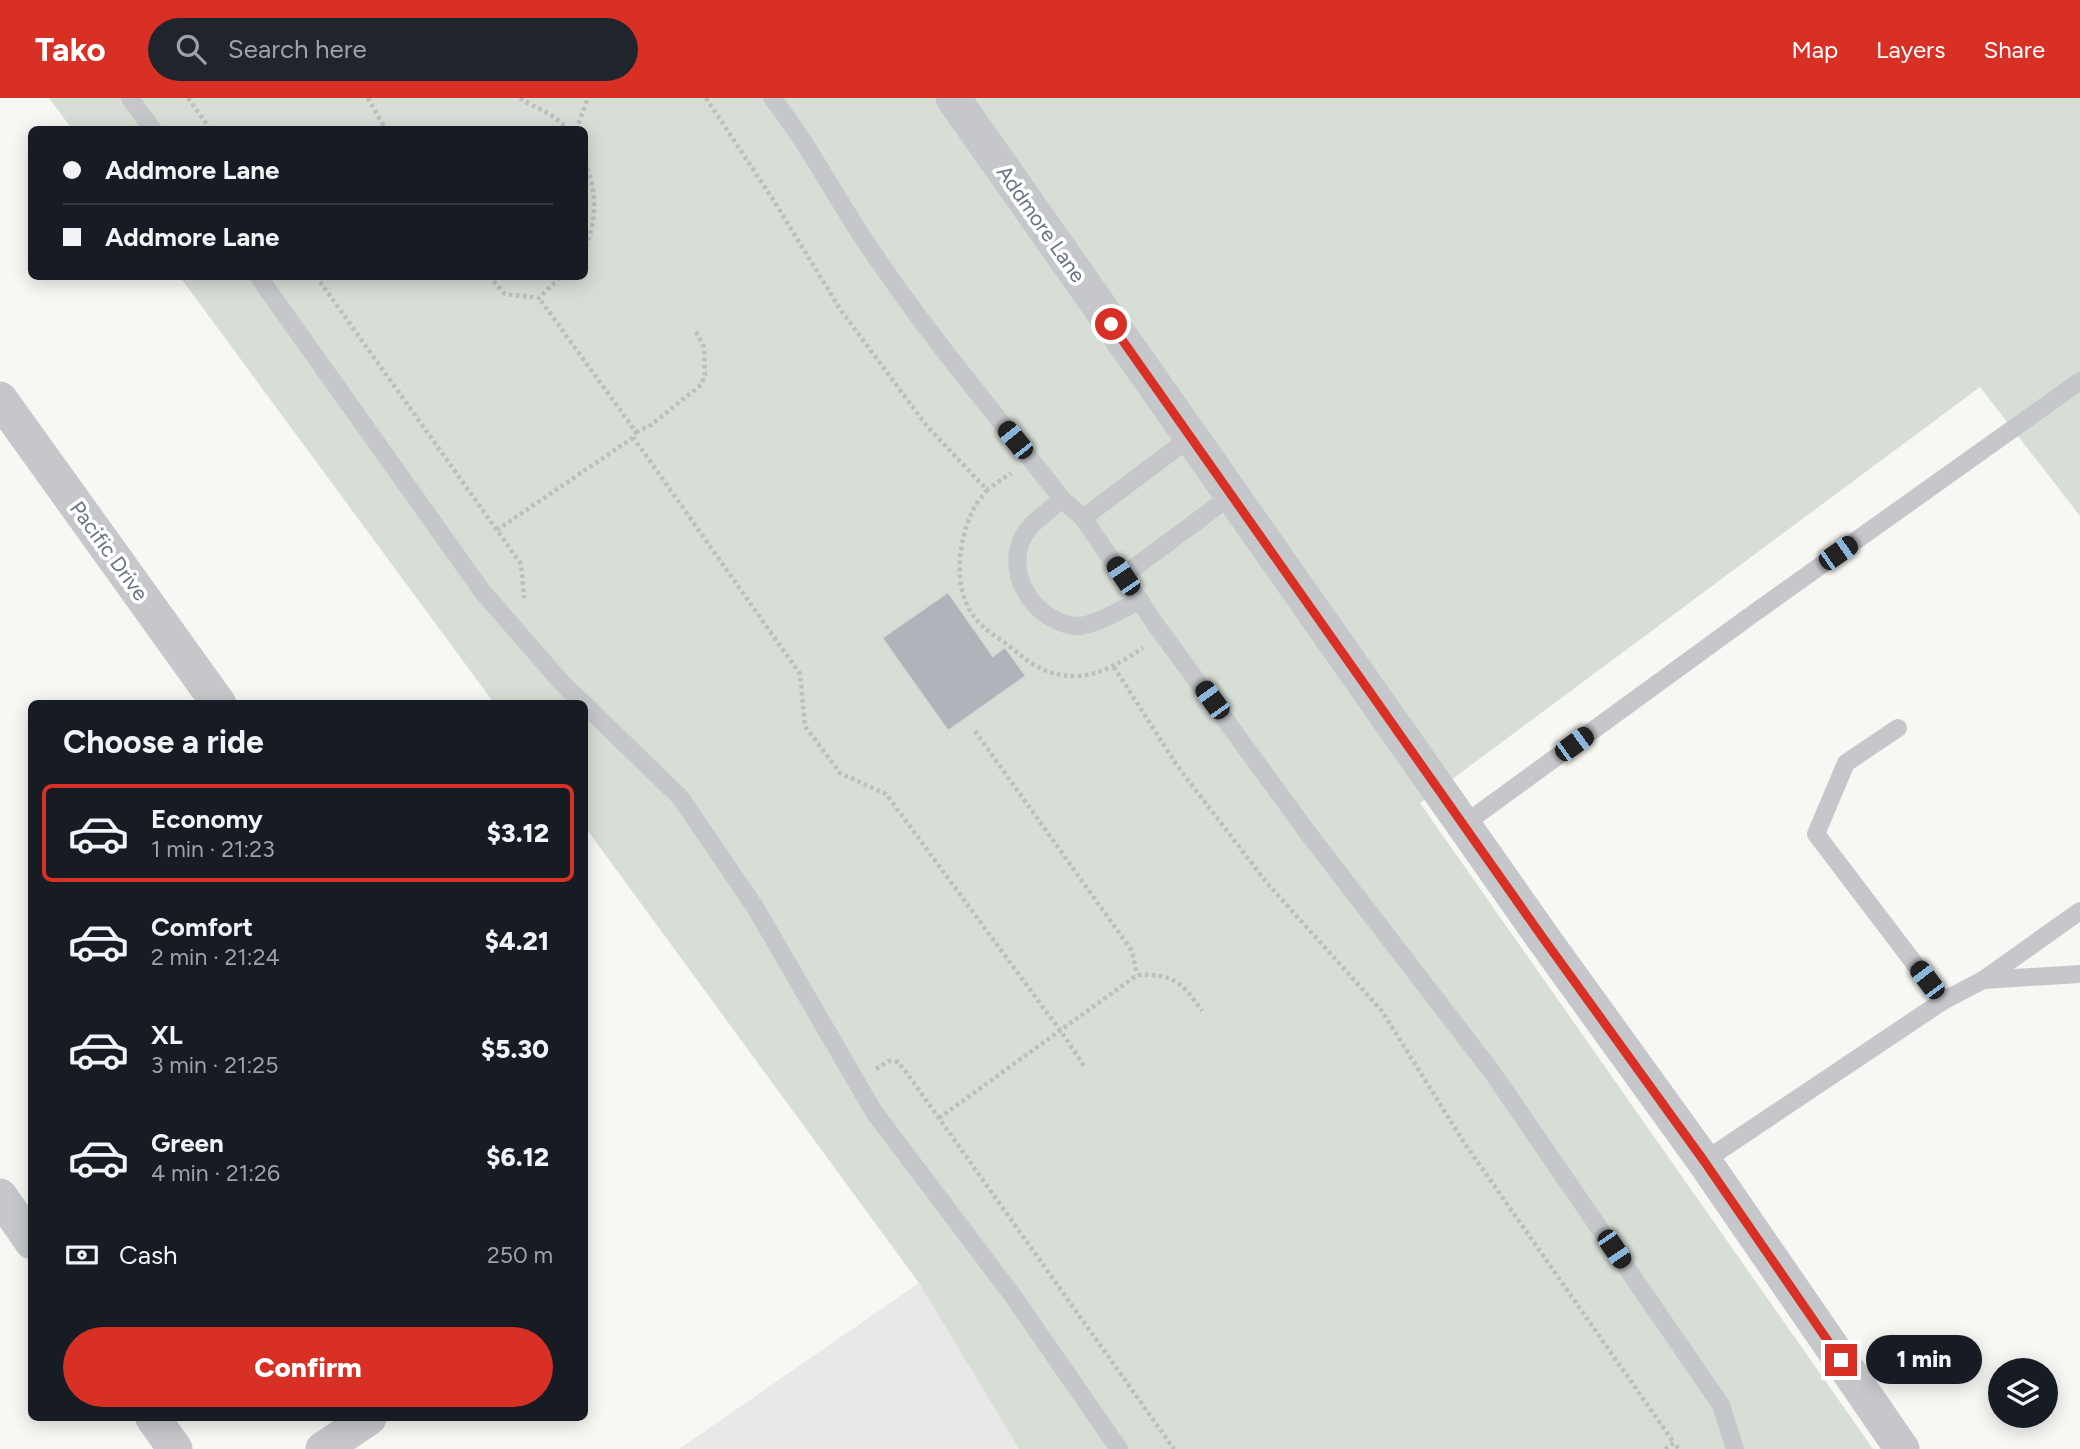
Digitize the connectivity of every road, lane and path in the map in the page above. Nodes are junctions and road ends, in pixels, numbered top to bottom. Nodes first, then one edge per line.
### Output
1 (130, 98) edge
2 (188, 98) edge
3 (368, 98) edge
4 (520, 98) edge
5 (588, 98) edge
6 (706, 98) edge
7 (772, 98) edge
8 (953, 98) edge
9 (150, 126) edge
10 (208, 126) edge
11 (384, 126) edge
12 (565, 126) edge
13 (578, 126) edge
14 (588, 170) edge
15 (588, 238) edge
16 (261, 280) edge
17 (493, 280) edge
18 (557, 280) edge
19 (538, 298) junction
20 (695, 330) dead end
21 (2080, 382) edge
22 (0, 399) edge
23 (635, 434) junction
24 (1191, 437) junction
25 (1030, 458) junction
26 (1233, 495) junction
27 (1062, 499) junction
28 (1083, 518) junction
29 (497, 530) dead end
30 (1123, 576) junction
31 (1140, 600) junction
32 (1114, 667) dead end
33 (216, 700) edge
34 (580, 700) edge
35 (588, 708) edge
36 (1898, 728) dead end
37 (975, 731) dead end
38 (1464, 825) junction
39 (2080, 911) edge
40 (2080, 974) edge
41 (1137, 975) junction
42 (1983, 980) junction
43 (1943, 1001) junction
44 (1202, 1011) dead end
45 (1060, 1031) junction
46 (1084, 1066) dead end
47 (939, 1118) dead end
48 (1704, 1161) junction
49 (0, 1196) edge
50 (28, 1236) edge
51 (155, 1421) edge
52 (365, 1421) edge
53 (1674, 1443) junction
54 (175, 1449) edge
55 (323, 1449) edge
56 (1119, 1449) edge
57 (1665, 1449) edge
58 (1679, 1449) edge
59 (1735, 1449) edge
60 (1902, 1449) edge

1 - 9 lane
2 - 10 path
3 - 11 path
4 - 12 path
5 - 13 path
6 - 25 path
7 - 25 lane
8 - 24 street, Addmore Lane
14 - 15 path
16 - 34 lane
17 - 19 path
18 - 19 path
19 - 23 path
20 - 23 path
21 - 38 lane
22 - 33 street, Pacific Drive
23 - 29 path
23 - 45 path
24 - 26 street, Addmore Lane
24 - 28 lane
25 - 27 lane
26 - 30 lane
26 - 38 street, Addmore Lane
27 - 28 lane
27 - 31 lane
28 - 30 lane
30 - 31 lane
31 - 59 lane
32 - 53 path
35 - 56 lane
36 - 43 lane
37 - 41 path
38 - 48 street, Addmore Lane
39 - 42 lane
40 - 42 lane
41 - 44 path
41 - 45 path
42 - 43 lane
43 - 48 lane
45 - 46 path
45 - 47 path
48 - 60 street, Addmore Lane
49 - 50 street
51 - 54 street
52 - 55 street
53 - 57 path
53 - 58 path

